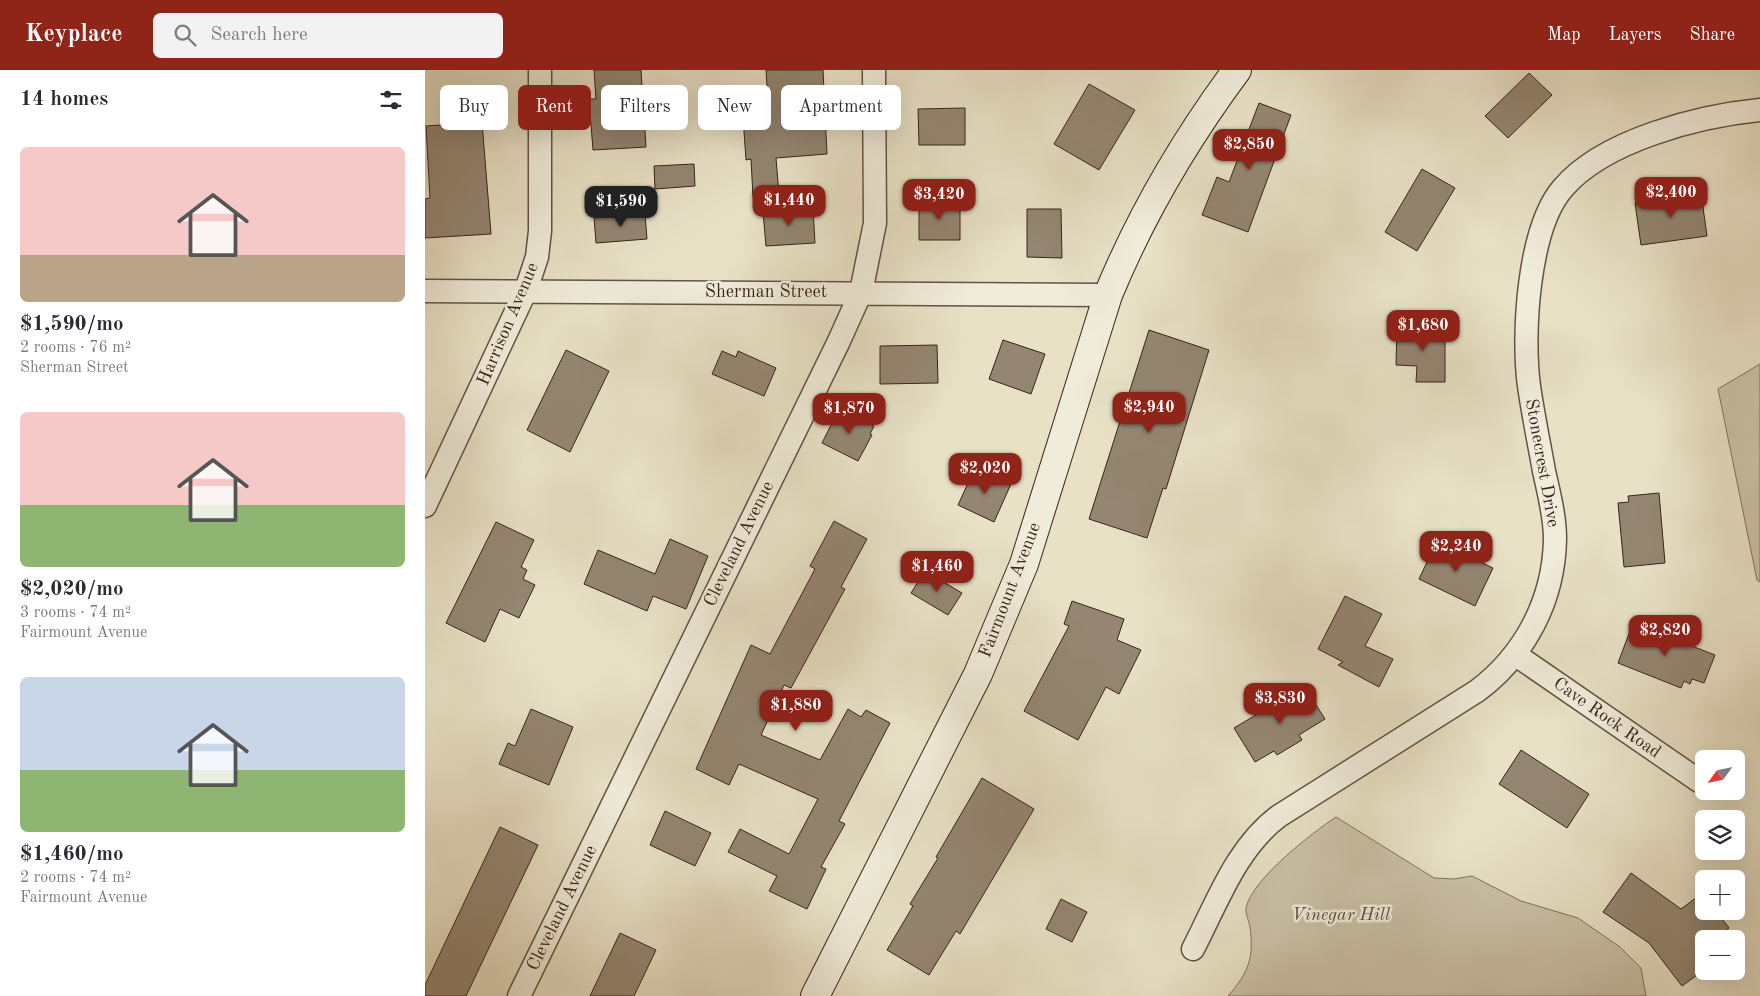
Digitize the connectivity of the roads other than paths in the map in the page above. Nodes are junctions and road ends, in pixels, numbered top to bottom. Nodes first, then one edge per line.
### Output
1 (541, 70) edge
2 (874, 70) edge
3 (1237, 70) edge
4 (1760, 110) edge
5 (526, 290) junction
6 (425, 291) edge
7 (861, 292) junction
8 (1108, 295) junction
9 (425, 506) edge
10 (1516, 655) junction
11 (1695, 778) edge
12 (1193, 949) dead end
13 (519, 996) edge
14 (815, 996) edge

1 - 5 street, Harrison Avenue
2 - 7 street, Cleveland Avenue
3 - 8 street, Fairmount Avenue
4 - 10 street, Stonecrest Drive
5 - 6 street, Sherman Street
5 - 7 street, Sherman Street
5 - 9 street, Harrison Avenue
7 - 8 street, Sherman Street
7 - 13 street, Cleveland Avenue
8 - 14 street, Fairmount Avenue
10 - 11 street, Cave Rock Road
10 - 12 street, Stonecrest Drive

